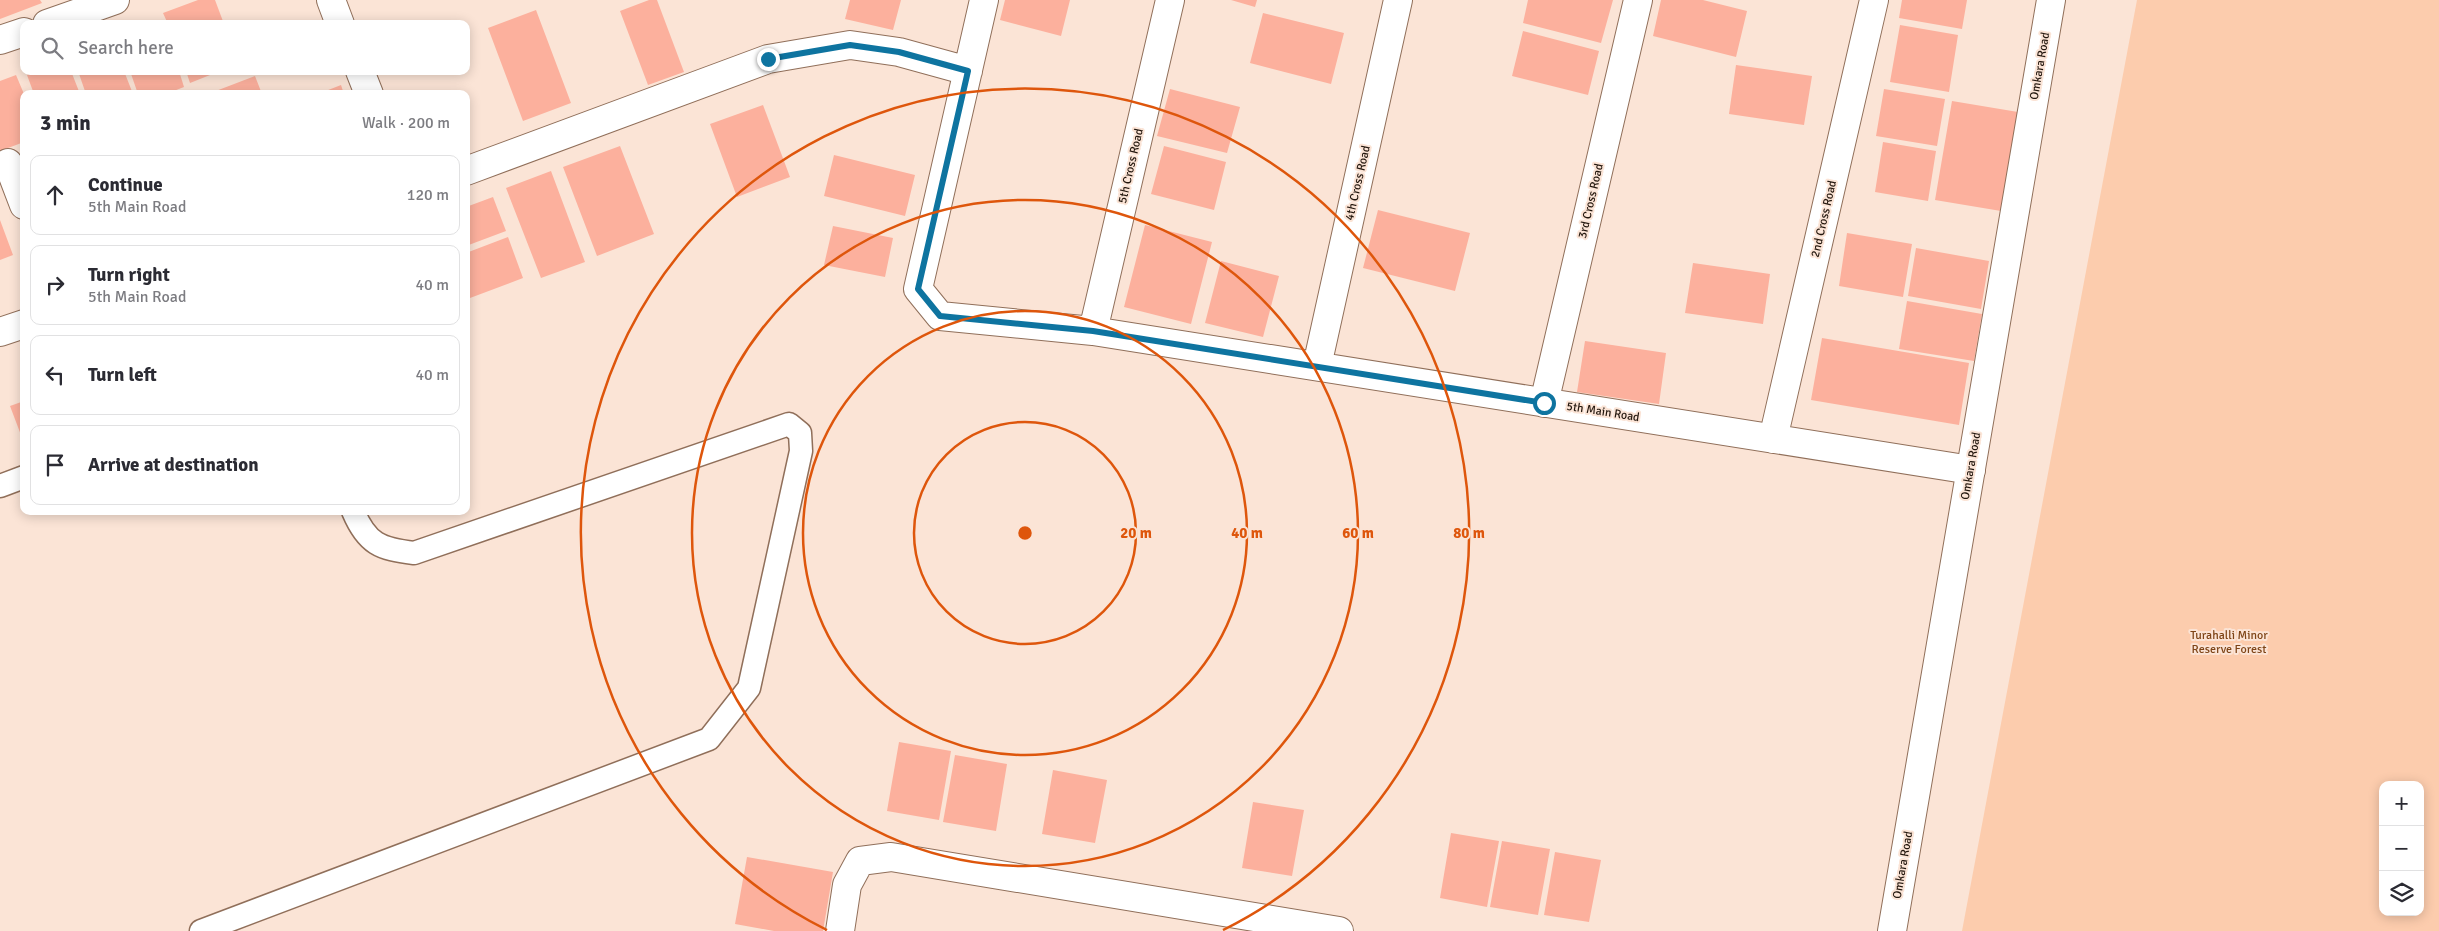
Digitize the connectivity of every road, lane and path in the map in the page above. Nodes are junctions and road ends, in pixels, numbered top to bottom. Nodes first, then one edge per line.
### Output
1 (331, 0) edge
2 (984, 0) edge
3 (1170, 0) edge
4 (1398, 0) edge
5 (1638, 0) edge
6 (1874, 0) edge
7 (2051, 0) edge
8 (108, 1) edge
9 (58, 20) edge
10 (338, 20) edge
11 (20, 33) edge
12 (0, 40) edge
13 (968, 71) junction
14 (362, 75) edge
15 (367, 90) edge
16 (8, 163) dead end
17 (470, 170) edge
18 (20, 194) edge
19 (20, 325) edge
20 (1093, 331) junction
21 (0, 332) edge
22 (1317, 366) junction
23 (1544, 403) junction
24 (1773, 439) junction
25 (1971, 470) junction
26 (20, 478) edge
27 (0, 486) edge
28 (355, 515) edge
29 (201, 931) edge
30 (840, 931) edge
31 (1339, 931) edge
32 (1892, 931) edge

1 - 10 street
2 - 13 street, 5th Main Road
3 - 20 street, 5th Cross Road
4 - 22 street, 4th Cross Road
5 - 23 street, 3rd Cross Road
6 - 24 street, 2nd Cross Road
7 - 25 street, Omkara Road
8 - 9 street
11 - 12 street
13 - 17 street
13 - 20 street, 5th Main Road
14 - 15 street
16 - 18 street
19 - 21 street
20 - 22 street, 5th Main Road
22 - 23 street, 5th Main Road
23 - 24 street, 5th Main Road
24 - 25 street, 5th Main Road
25 - 32 street, Omkara Road
26 - 27 lane
28 - 29 lane
30 - 31 street

